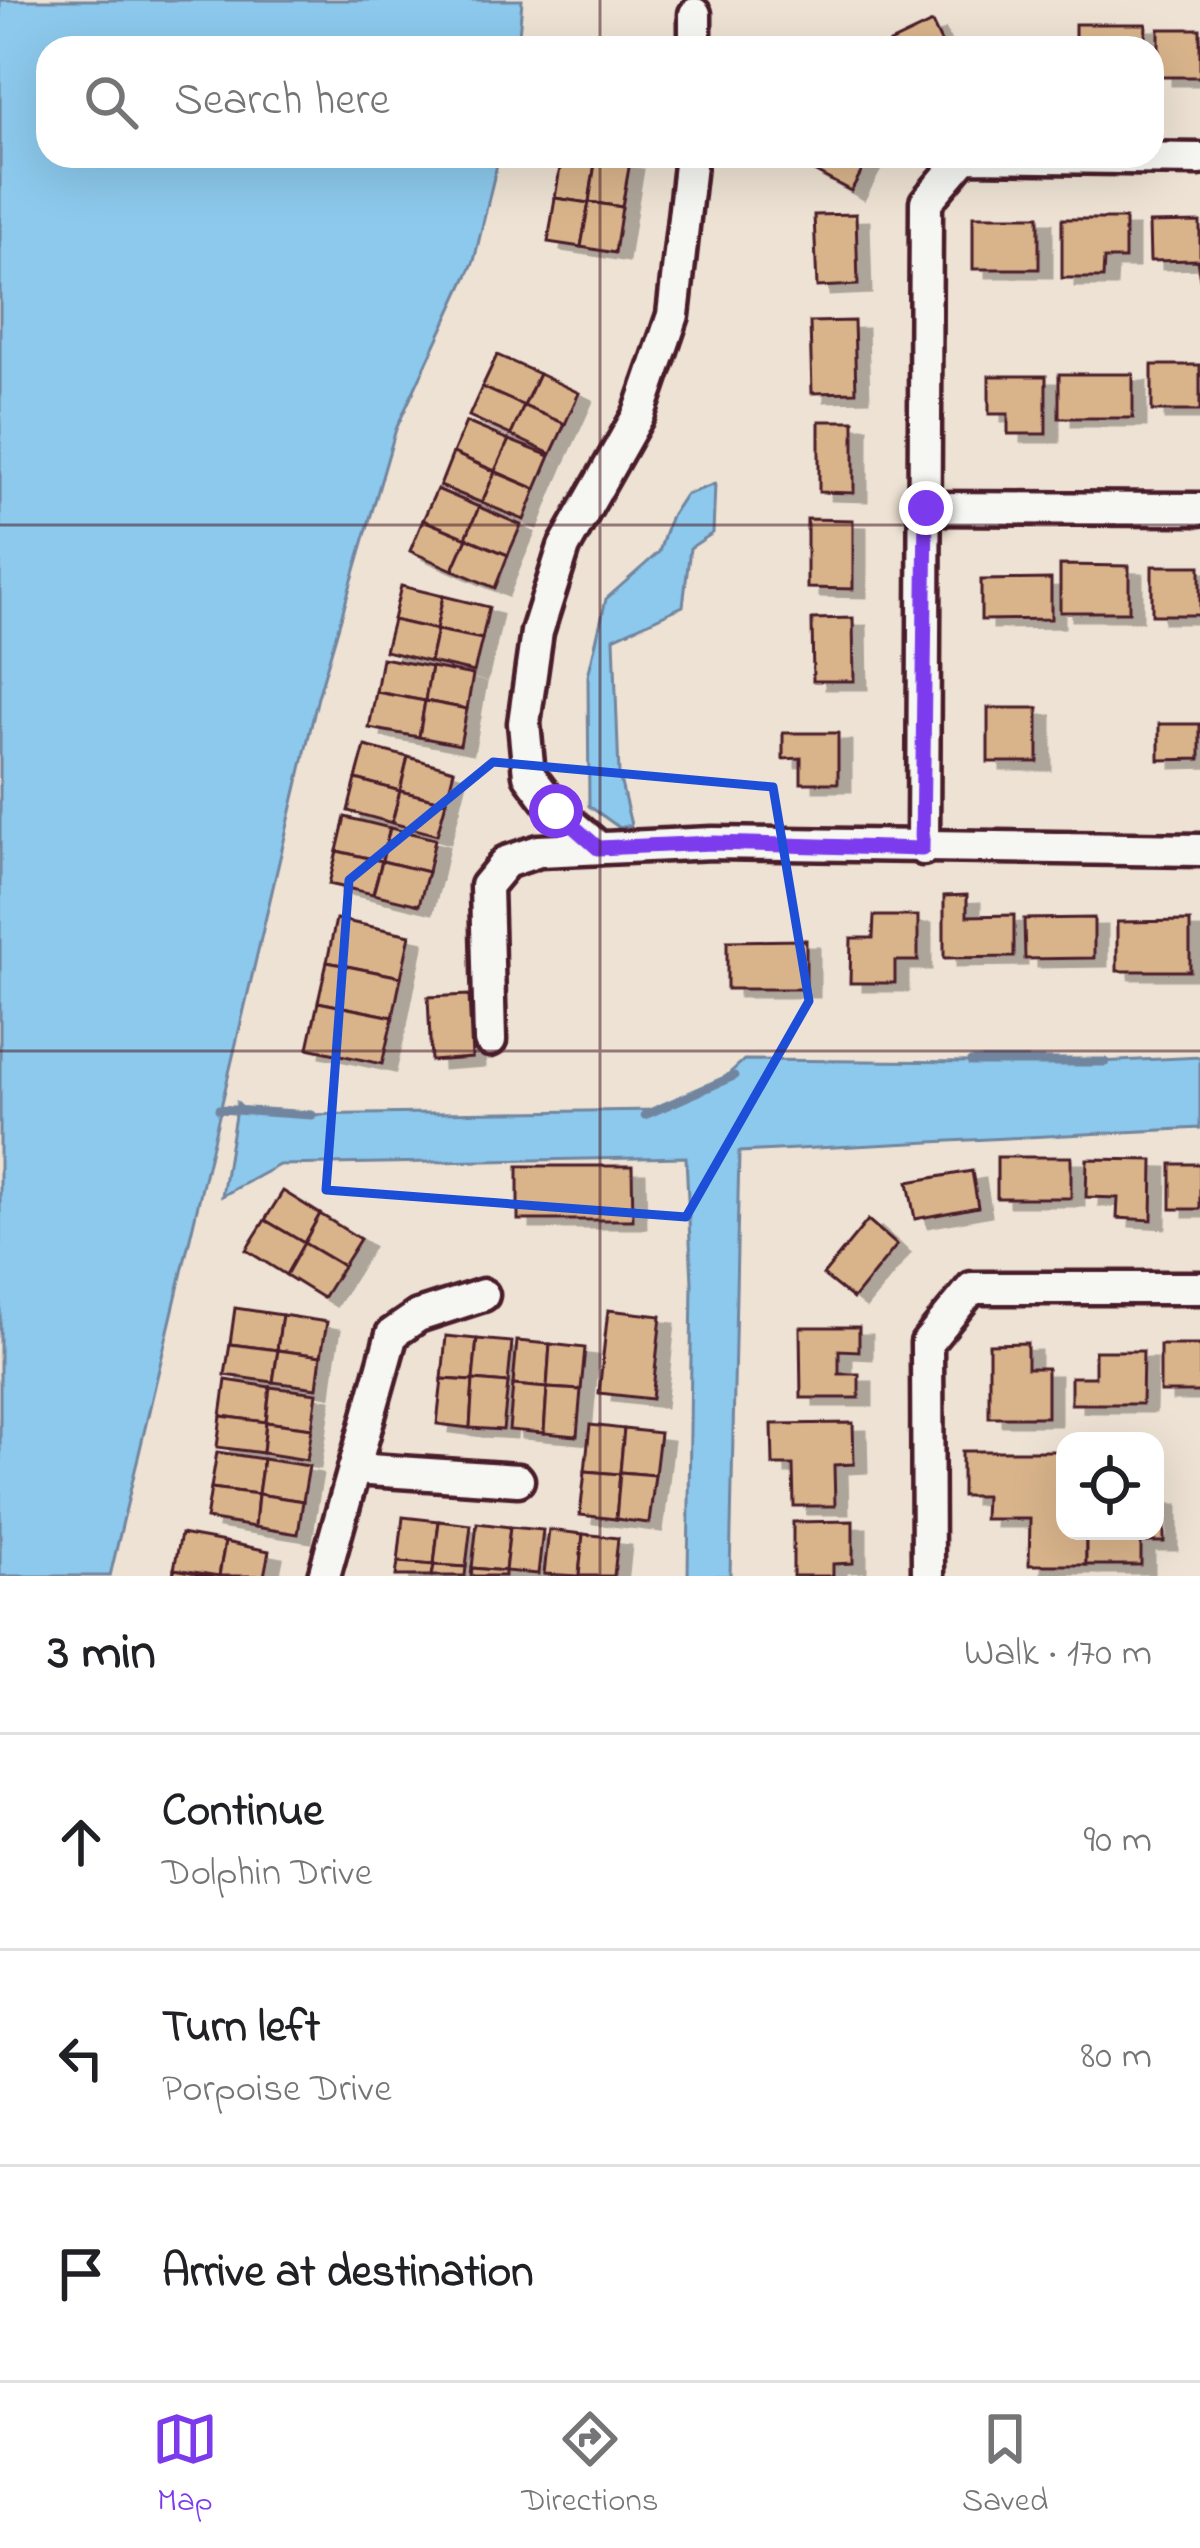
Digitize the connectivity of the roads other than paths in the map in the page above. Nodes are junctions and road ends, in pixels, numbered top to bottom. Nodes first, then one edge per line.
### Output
1 (695, 14) dead end
2 (695, 36) edge
3 (1164, 159) edge
4 (1200, 159) edge
5 (690, 168) edge
6 (955, 168) edge
7 (926, 508) junction
8 (1200, 509) edge
9 (598, 848) junction
10 (922, 849) junction
11 (1200, 850) edge
12 (490, 1040) dead end
13 (1200, 1288) edge
14 (483, 1295) dead end
15 (354, 1469) junction
16 (518, 1480) dead end
17 (324, 1576) edge
18 (928, 1576) edge

1 - 2 street
3 - 4 street
5 - 9 street
6 - 7 street
7 - 8 street
7 - 10 street
9 - 10 street
9 - 12 street
10 - 11 street
13 - 18 street
14 - 15 street
15 - 16 street
15 - 17 street

